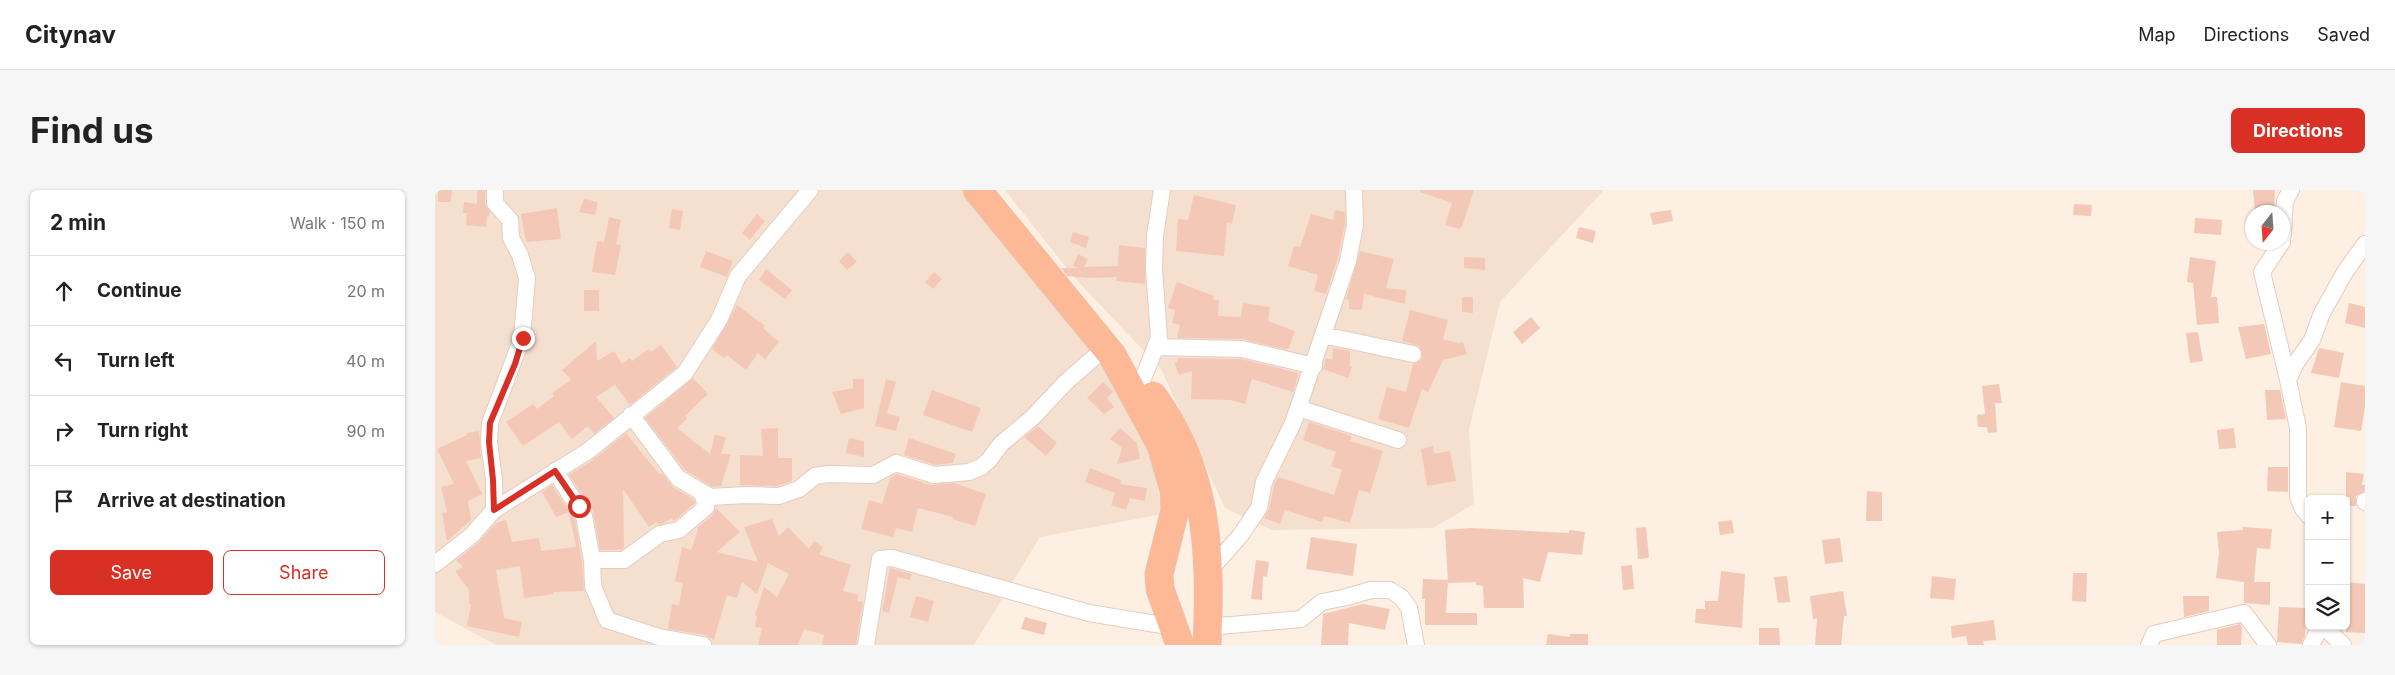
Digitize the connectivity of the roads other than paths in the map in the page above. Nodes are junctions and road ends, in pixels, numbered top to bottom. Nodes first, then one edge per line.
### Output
1 (495, 190) edge
2 (811, 190) edge
3 (977, 190) edge
4 (1162, 190) edge
5 (1354, 190) edge
6 (2291, 190) edge
7 (2285, 205) edge
8 (2365, 244) edge
9 (2277, 250) edge
10 (1323, 335) junction
11 (1156, 347) junction
12 (1109, 351) junction
13 (1413, 354) dead end
14 (1314, 366) junction
15 (2288, 380) junction
16 (1142, 381) junction
17 (1298, 408) junction
18 (631, 415) junction
19 (1399, 440) dead end
20 (555, 471) junction
21 (702, 492) junction
22 (494, 510) junction
23 (2305, 511) edge
24 (592, 560) junction
25 (435, 564) edge
26 (1207, 573) junction
27 (2320, 630) edge
28 (2326, 630) edge
29 (1177, 636) edge
30 (1208, 636) edge
31 (703, 645) edge
32 (866, 645) edge
33 (1416, 645) edge
34 (2149, 645) edge
35 (2268, 645) edge
36 (2311, 645) edge
37 (2343, 645) edge

1 - 22 street
2 - 18 street
3 - 12 highway
4 - 11 street
5 - 10 street
6 - 7 street
8 - 15 street
9 - 15 street
10 - 13 street
10 - 14 street
11 - 14 street
11 - 16 street
12 - 16 highway
12 - 21 street
12 - 29 highway
14 - 17 street
15 - 23 street
16 - 26 highway
17 - 19 street
17 - 26 street
18 - 20 street
18 - 21 street
20 - 22 street
20 - 24 street
21 - 24 street
22 - 25 street
24 - 31 street
26 - 30 highway
27 - 36 street
28 - 37 street
29 - 32 street
30 - 33 street
34 - 35 street

